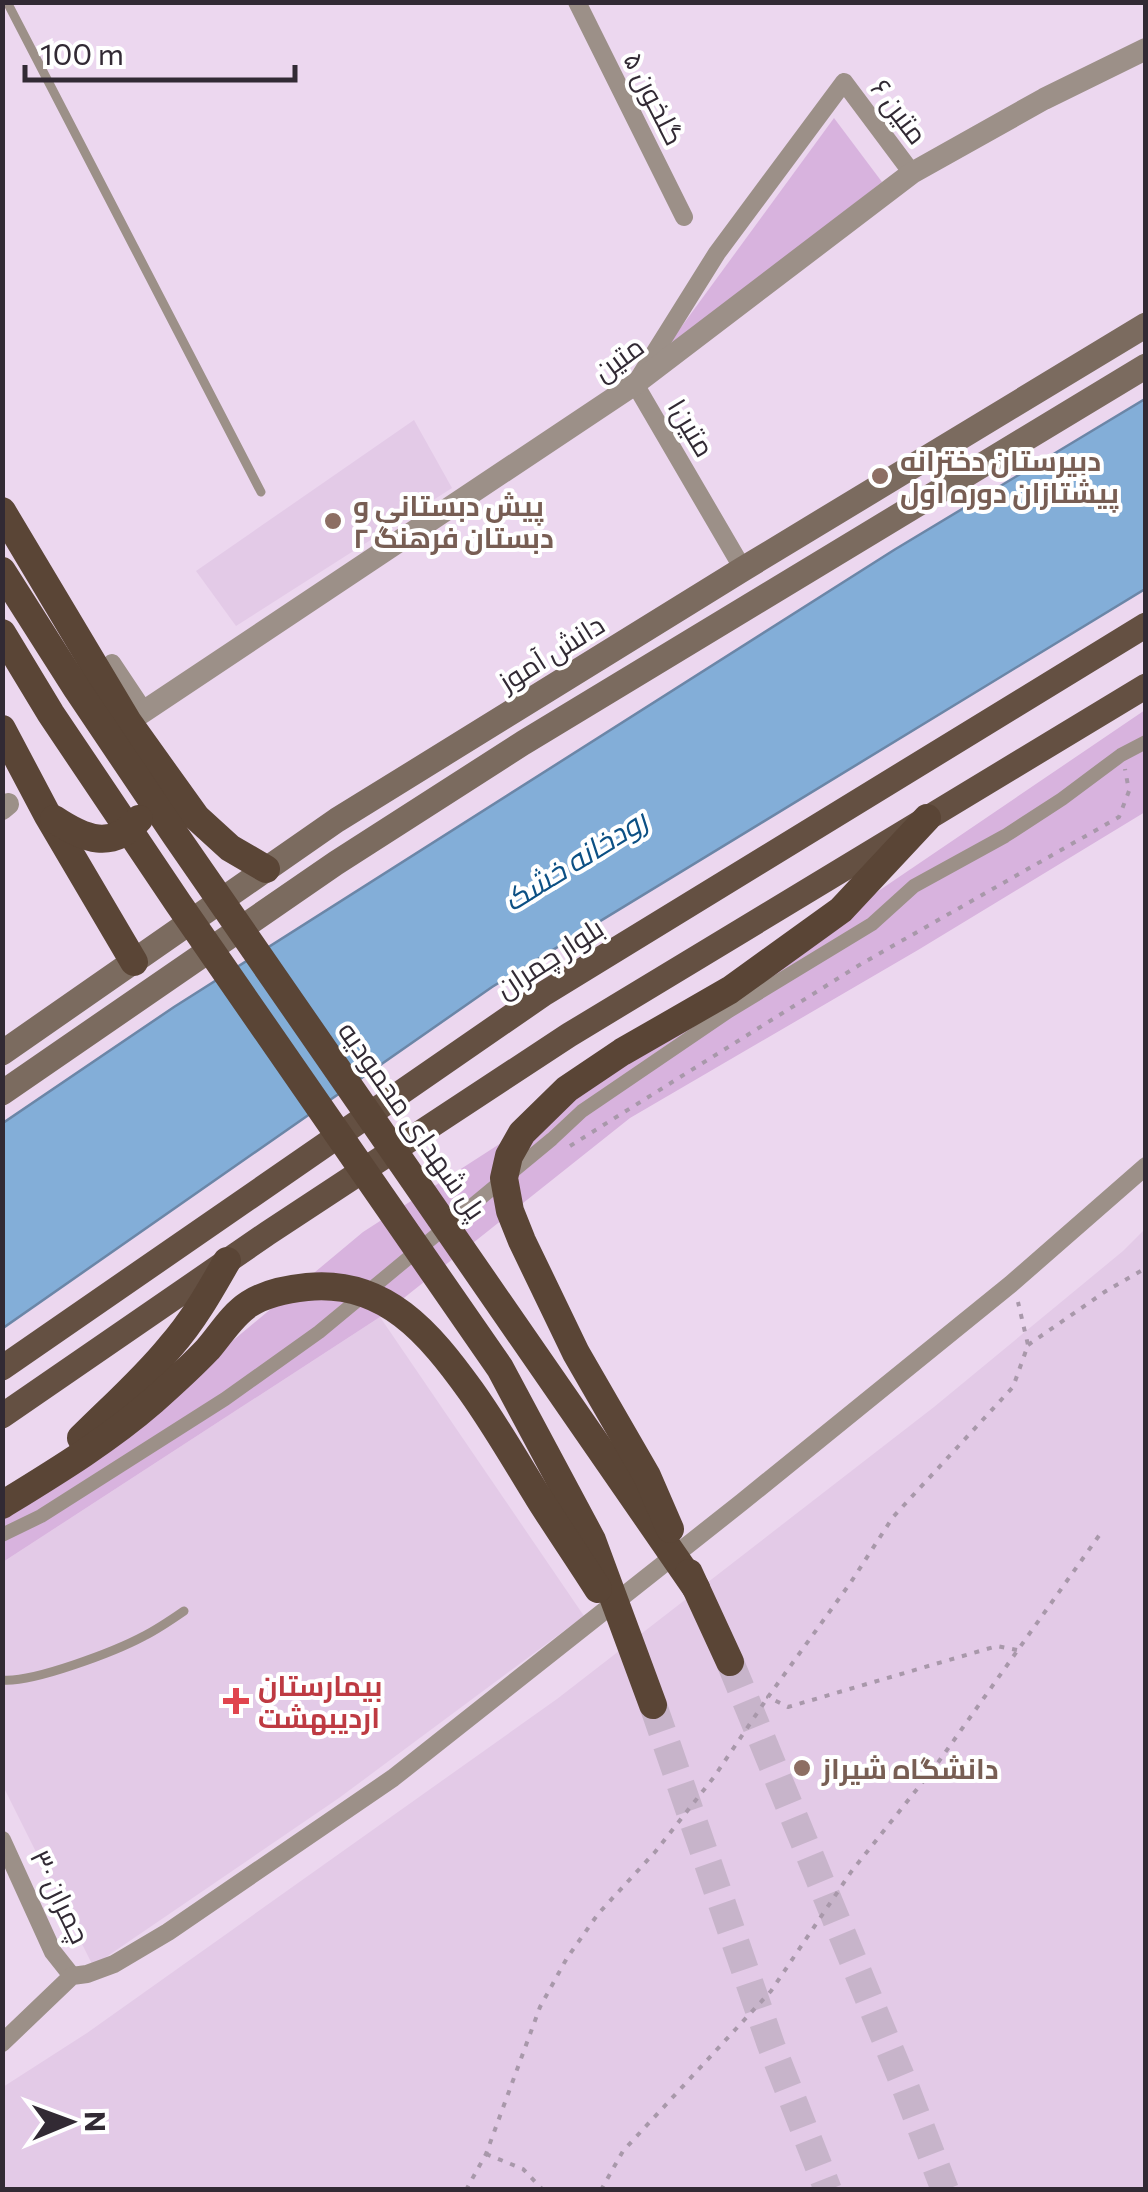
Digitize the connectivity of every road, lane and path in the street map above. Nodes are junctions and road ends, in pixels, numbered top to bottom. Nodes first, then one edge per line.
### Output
1 (7, 2) edge
2 (577, 2) edge
3 (1146, 49) edge
4 (912, 172) junction
5 (684, 218) dead end
6 (1146, 325) edge
7 (1146, 366) edge
8 (635, 384) junction
9 (262, 492) dead end
10 (2, 512) edge
11 (743, 569) junction
12 (2, 571) edge
13 (1146, 625) edge
14 (2, 633) edge
15 (112, 663) dead end
16 (1146, 686) edge
17 (138, 726) junction
18 (2, 729) edge
19 (1146, 742) edge
20 (1121, 755) junction
21 (48, 816) junction
22 (927, 818) junction
23 (266, 869) junction
24 (134, 962) junction
25 (2, 1053) edge
26 (2, 1093) edge
27 (552, 1139) junction
28 (1146, 1166) edge
29 (227, 1261) junction
30 (1146, 1268) edge
31 (1011, 1284) junction
32 (1028, 1345) junction
33 (2, 1368) edge
34 (2, 1416) edge
35 (43, 1480) junction
36 (3, 1504) edge
37 (1103, 1530) dead end
38 (2, 1534) edge
39 (696, 1588) junction
40 (184, 1611) dead end
41 (626, 1632) junction
42 (1018, 1650) junction
43 (730, 1662) tunnel mouth
44 (2, 1680) edge
45 (768, 1697) junction
46 (653, 1705) tunnel mouth
47 (2, 1840) edge
48 (72, 1976) junction
49 (2, 2043) edge
50 (486, 2154) junction
51 (466, 2190) edge
52 (544, 2190) edge
53 (601, 2190) edge

1 - 9 lane
2 - 5 street, ۵ گلخون
3 - 4 street, متین
4 - 8 street, متین
4 - 8 street, ۶ متین
6 - 11 main road, دانش آموز
7 - 26 main road
8 - 11 street, متین۱
8 - 17 street, متین
10 - 17 highway
11 - 23 main road, دانش آموز
12 - 39 highway, پل شهدای محمودیه
13 - 33 main road, بلوار چمران
14 - 41 highway
15 - 17 street
16 - 22 main road
17 - 21 highway
17 - 23 highway
18 - 21 highway
19 - 20 street
20 - 27 street
20 - 27 path
21 - 24 highway
22 - 29 main road
22 - 39 highway
23 - 24 main road, دانش آموز
24 - 25 main road, دانش آموز
27 - 38 street
28 - 31 street
29 - 34 main road
29 - 35 highway
30 - 32 path
31 - 32 path
31 - 48 street
32 - 45 path
35 - 36 highway
35 - 41 highway
37 - 42 path
39 - 43 highway
40 - 44 lane
41 - 46 highway
42 - 45 path
42 - 53 path
45 - 50 path
47 - 48 street, ۳۰ چمران
48 - 49 street
50 - 51 path
50 - 52 path

